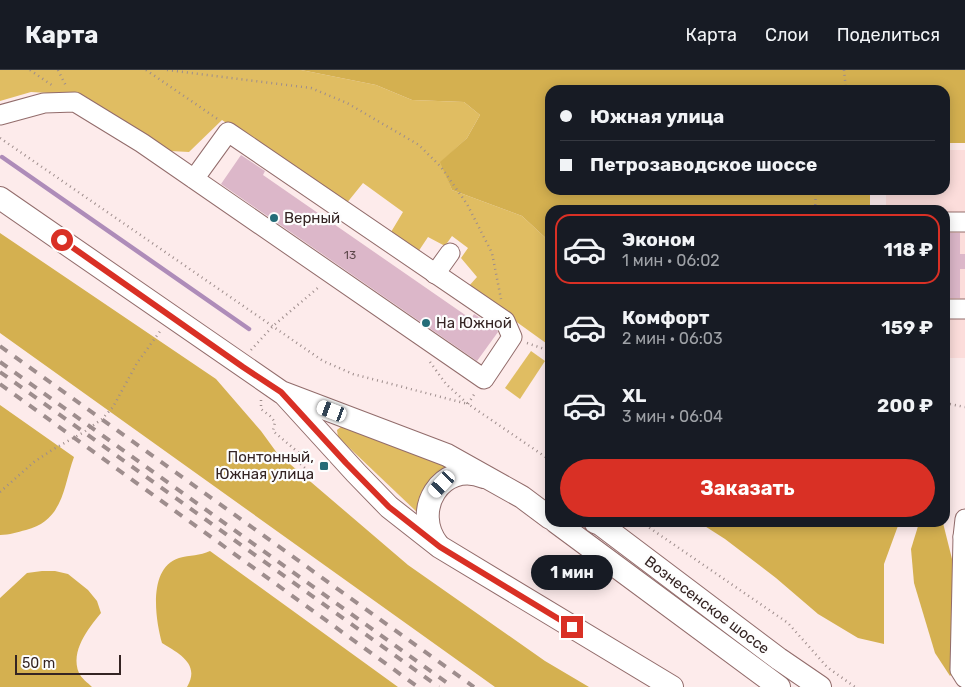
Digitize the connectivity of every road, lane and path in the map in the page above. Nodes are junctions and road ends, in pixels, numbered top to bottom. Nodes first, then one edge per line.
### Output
1 (146, 70) edge
2 (167, 70) edge
3 (844, 70) edge
4 (846, 85) edge
5 (0, 115) edge
6 (228, 132) junction
7 (0, 138) edge
8 (194, 179) junction
9 (0, 198) edge
10 (950, 222) edge
11 (965, 222) edge
12 (450, 253) dead end
13 (435, 274) junction
14 (333, 275) junction
15 (950, 309) edge
16 (965, 309) edge
17 (273, 326) junction
18 (508, 329) junction
19 (150, 344) dead end
20 (545, 348) edge
21 (254, 356) dead end
22 (429, 361) dead end
23 (271, 394) junction
24 (468, 404) junction
25 (950, 404) edge
26 (965, 407) edge
27 (545, 457) edge
28 (305, 468) dead end
29 (489, 479) junction
30 (0, 492) edge
31 (522, 497) junction
32 (545, 505) edge
33 (545, 514) edge
34 (563, 527) edge
35 (604, 527) edge
36 (648, 527) edge
37 (964, 532) edge
38 (440, 547) junction
39 (965, 678) edge
40 (672, 687) edge
41 (778, 687) edge
42 (820, 687) edge
43 (855, 687) edge

1 - 6 path
2 - 18 path
3 - 4 path
5 - 8 lane
6 - 8 lane
6 - 13 lane
7 - 17 path
8 - 14 lane
9 - 23 main road
10 - 11 lane
12 - 13 lane
13 - 18 lane
14 - 17 path
14 - 18 lane
15 - 16 lane
17 - 21 path
17 - 24 path
18 - 20 path
19 - 30 path
22 - 24 path
23 - 28 path
23 - 29 main road
23 - 38 main road
24 - 27 path
25 - 26 path
29 - 31 main road
29 - 38 main road
31 - 32 main road
31 - 33 main road
34 - 41 main road
35 - 42 main road, Вознесенское шоссе
36 - 43 path
37 - 39 lane
38 - 40 main road

